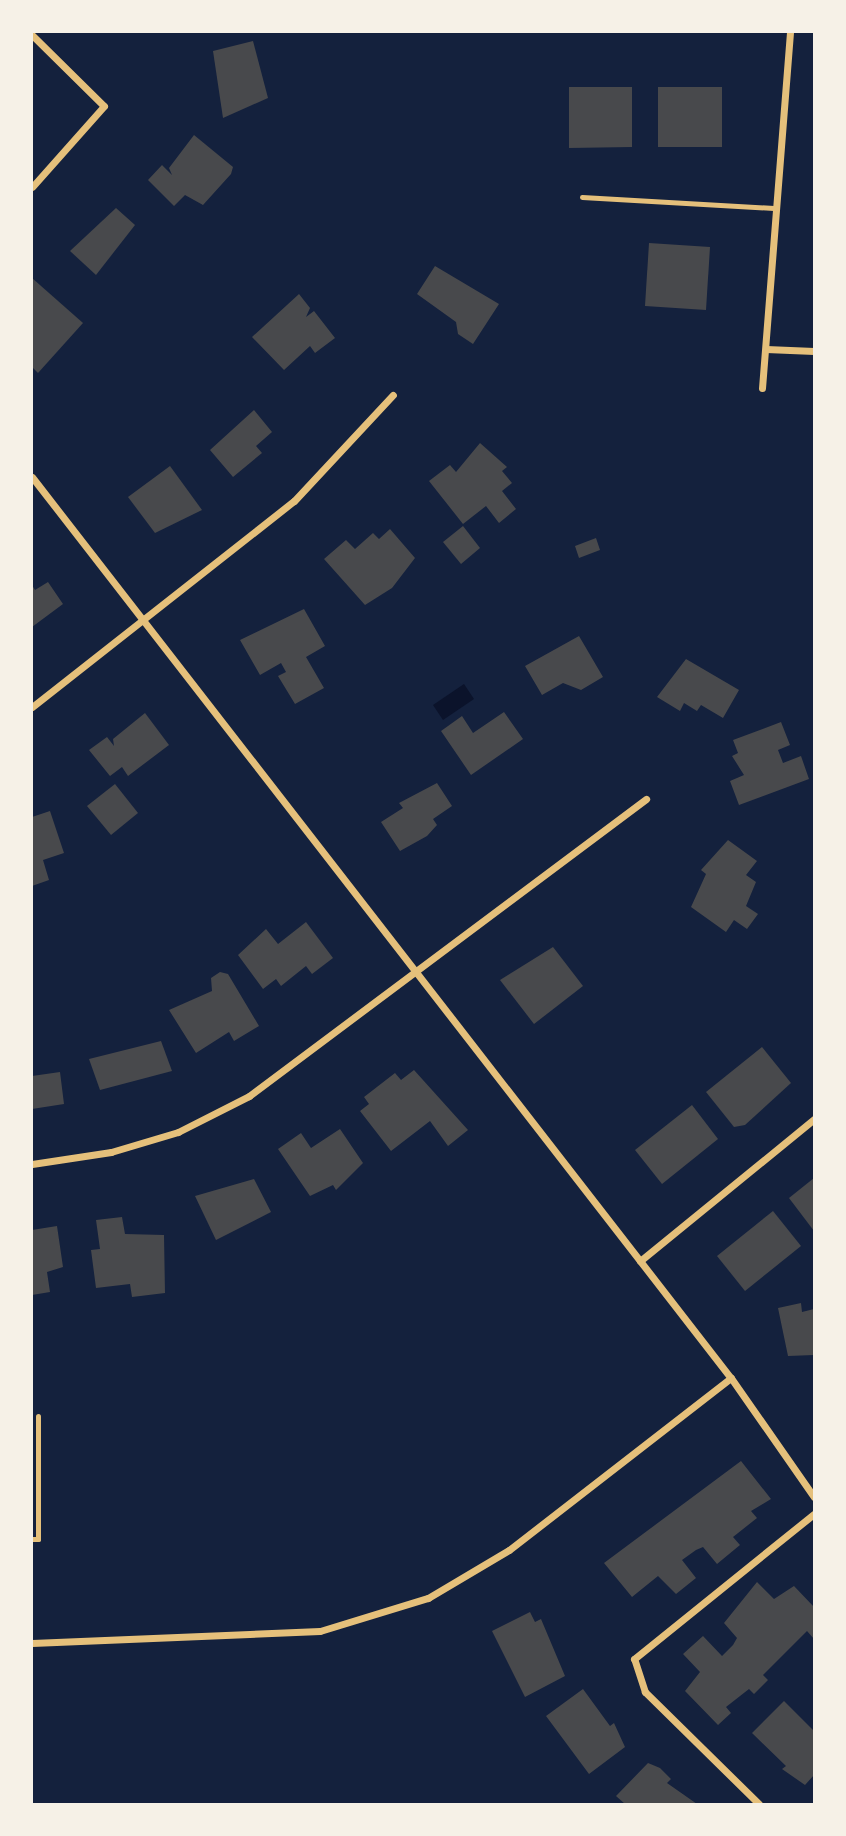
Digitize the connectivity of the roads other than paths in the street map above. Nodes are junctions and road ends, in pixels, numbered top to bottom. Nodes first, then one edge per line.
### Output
1 (790, 32) edge
2 (32, 35) edge
3 (32, 187) edge
4 (582, 197) dead end
5 (774, 208) junction
6 (766, 349) junction
7 (814, 351) edge
8 (762, 388) dead end
9 (393, 395) dead end
10 (32, 477) edge
11 (143, 621) junction
12 (32, 707) edge
13 (646, 799) dead end
14 (416, 974) junction
15 (814, 1119) edge
16 (32, 1164) edge
17 (640, 1261) junction
18 (731, 1378) junction
19 (38, 1416) dead end
20 (814, 1497) edge
21 (814, 1514) edge
22 (32, 1539) edge
23 (32, 1643) edge
24 (760, 1804) edge

1 - 5 street
2 - 3 street
4 - 5 lane
5 - 6 street
6 - 7 street
6 - 8 street
9 - 11 street
10 - 11 street
11 - 12 street
11 - 14 street
13 - 14 street
14 - 16 street
14 - 17 street
15 - 17 street
17 - 18 street
18 - 20 street
18 - 23 street
19 - 22 lane
21 - 24 street

